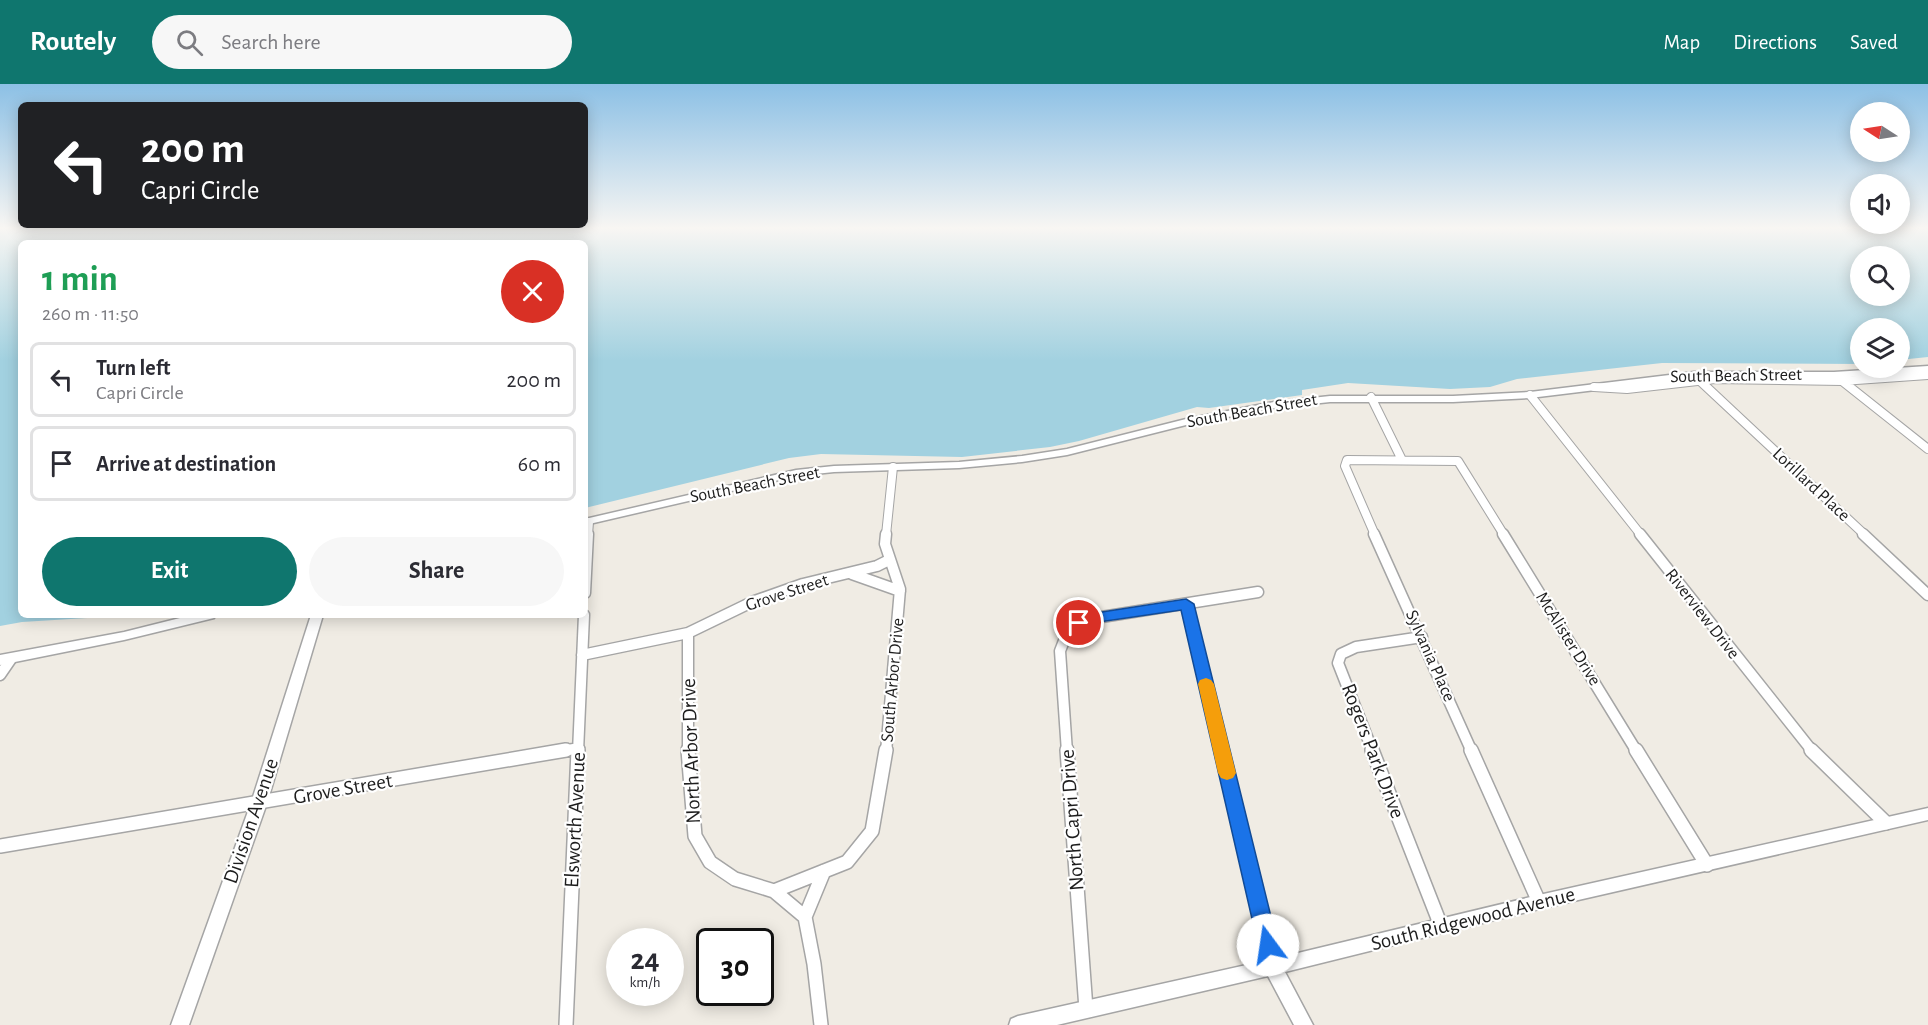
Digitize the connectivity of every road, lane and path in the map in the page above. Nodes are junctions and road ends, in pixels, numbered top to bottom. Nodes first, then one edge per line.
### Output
1 (1928, 369) edge
2 (1928, 375) edge
3 (1697, 378) junction
4 (1838, 378) junction
5 (1530, 395) junction
6 (1371, 397) junction
7 (1928, 449) edge
8 (1402, 460) junction
9 (893, 467) junction
10 (588, 522) edge
11 (889, 560) junction
12 (850, 574) junction
13 (900, 591) junction
14 (1258, 592) dead end
15 (1928, 595) edge
16 (1186, 604) junction
17 (197, 618) edge
18 (316, 618) edge
19 (584, 618) edge
20 (688, 633) junction
21 (1422, 637) junction
22 (582, 655) junction
23 (6, 659) edge
24 (0, 675) edge
25 (579, 748) junction
26 (259, 803) junction
27 (1928, 814) edge
28 (1886, 823) junction
29 (0, 846) edge
30 (1707, 865) junction
31 (824, 871) junction
32 (774, 891) junction
33 (1539, 902) junction
34 (805, 917) junction
35 (1441, 926) junction
36 (1274, 967) junction
37 (1086, 1009) junction
38 (180, 1025) edge
39 (566, 1025) edge
40 (821, 1025) edge
41 (1018, 1025) edge
42 (1304, 1025) edge

1 - 4 street, South Beach Street
2 - 4 street
3 - 4 street, South Beach Street
3 - 5 street, South Beach Street
3 - 15 street, Lorillard Place
4 - 7 street
5 - 6 street, South Beach Street
5 - 28 street, Riverview Drive
6 - 8 street
6 - 9 street, South Beach Street
8 - 21 street, Sylvania Place
8 - 30 street, McAlister Drive
9 - 10 street, South Beach Street
9 - 11 street, South Arbor Drive
11 - 12 street, Grove Street
11 - 13 street, South Arbor Drive
12 - 13 street
12 - 20 street, Grove Street
13 - 31 street, South Arbor Drive
14 - 16 street
16 - 36 street
16 - 37 street, North Capri Drive
17 - 23 street
18 - 26 street, Division Avenue
19 - 22 street, Elsworth Avenue
20 - 22 street, Grove Street
20 - 32 street, North Arbor Drive
21 - 33 street, Sylvania Place
21 - 35 street, Rogers Park Drive
22 - 25 street, Elsworth Avenue
23 - 24 street
25 - 26 street, Grove Street
25 - 39 street, Elsworth Avenue
26 - 29 street, Grove Street
26 - 38 street, Division Avenue
27 - 28 street, South Ridgewood Avenue
28 - 30 street, South Ridgewood Avenue
30 - 33 street, South Ridgewood Avenue
31 - 32 street, South Arbor Drive
31 - 34 street
32 - 34 street, North Arbor Drive
33 - 35 street, South Ridgewood Avenue
34 - 40 street
35 - 36 street, South Ridgewood Avenue
36 - 37 street, South Ridgewood Avenue
36 - 42 street
37 - 41 street, South Ridgewood Avenue

